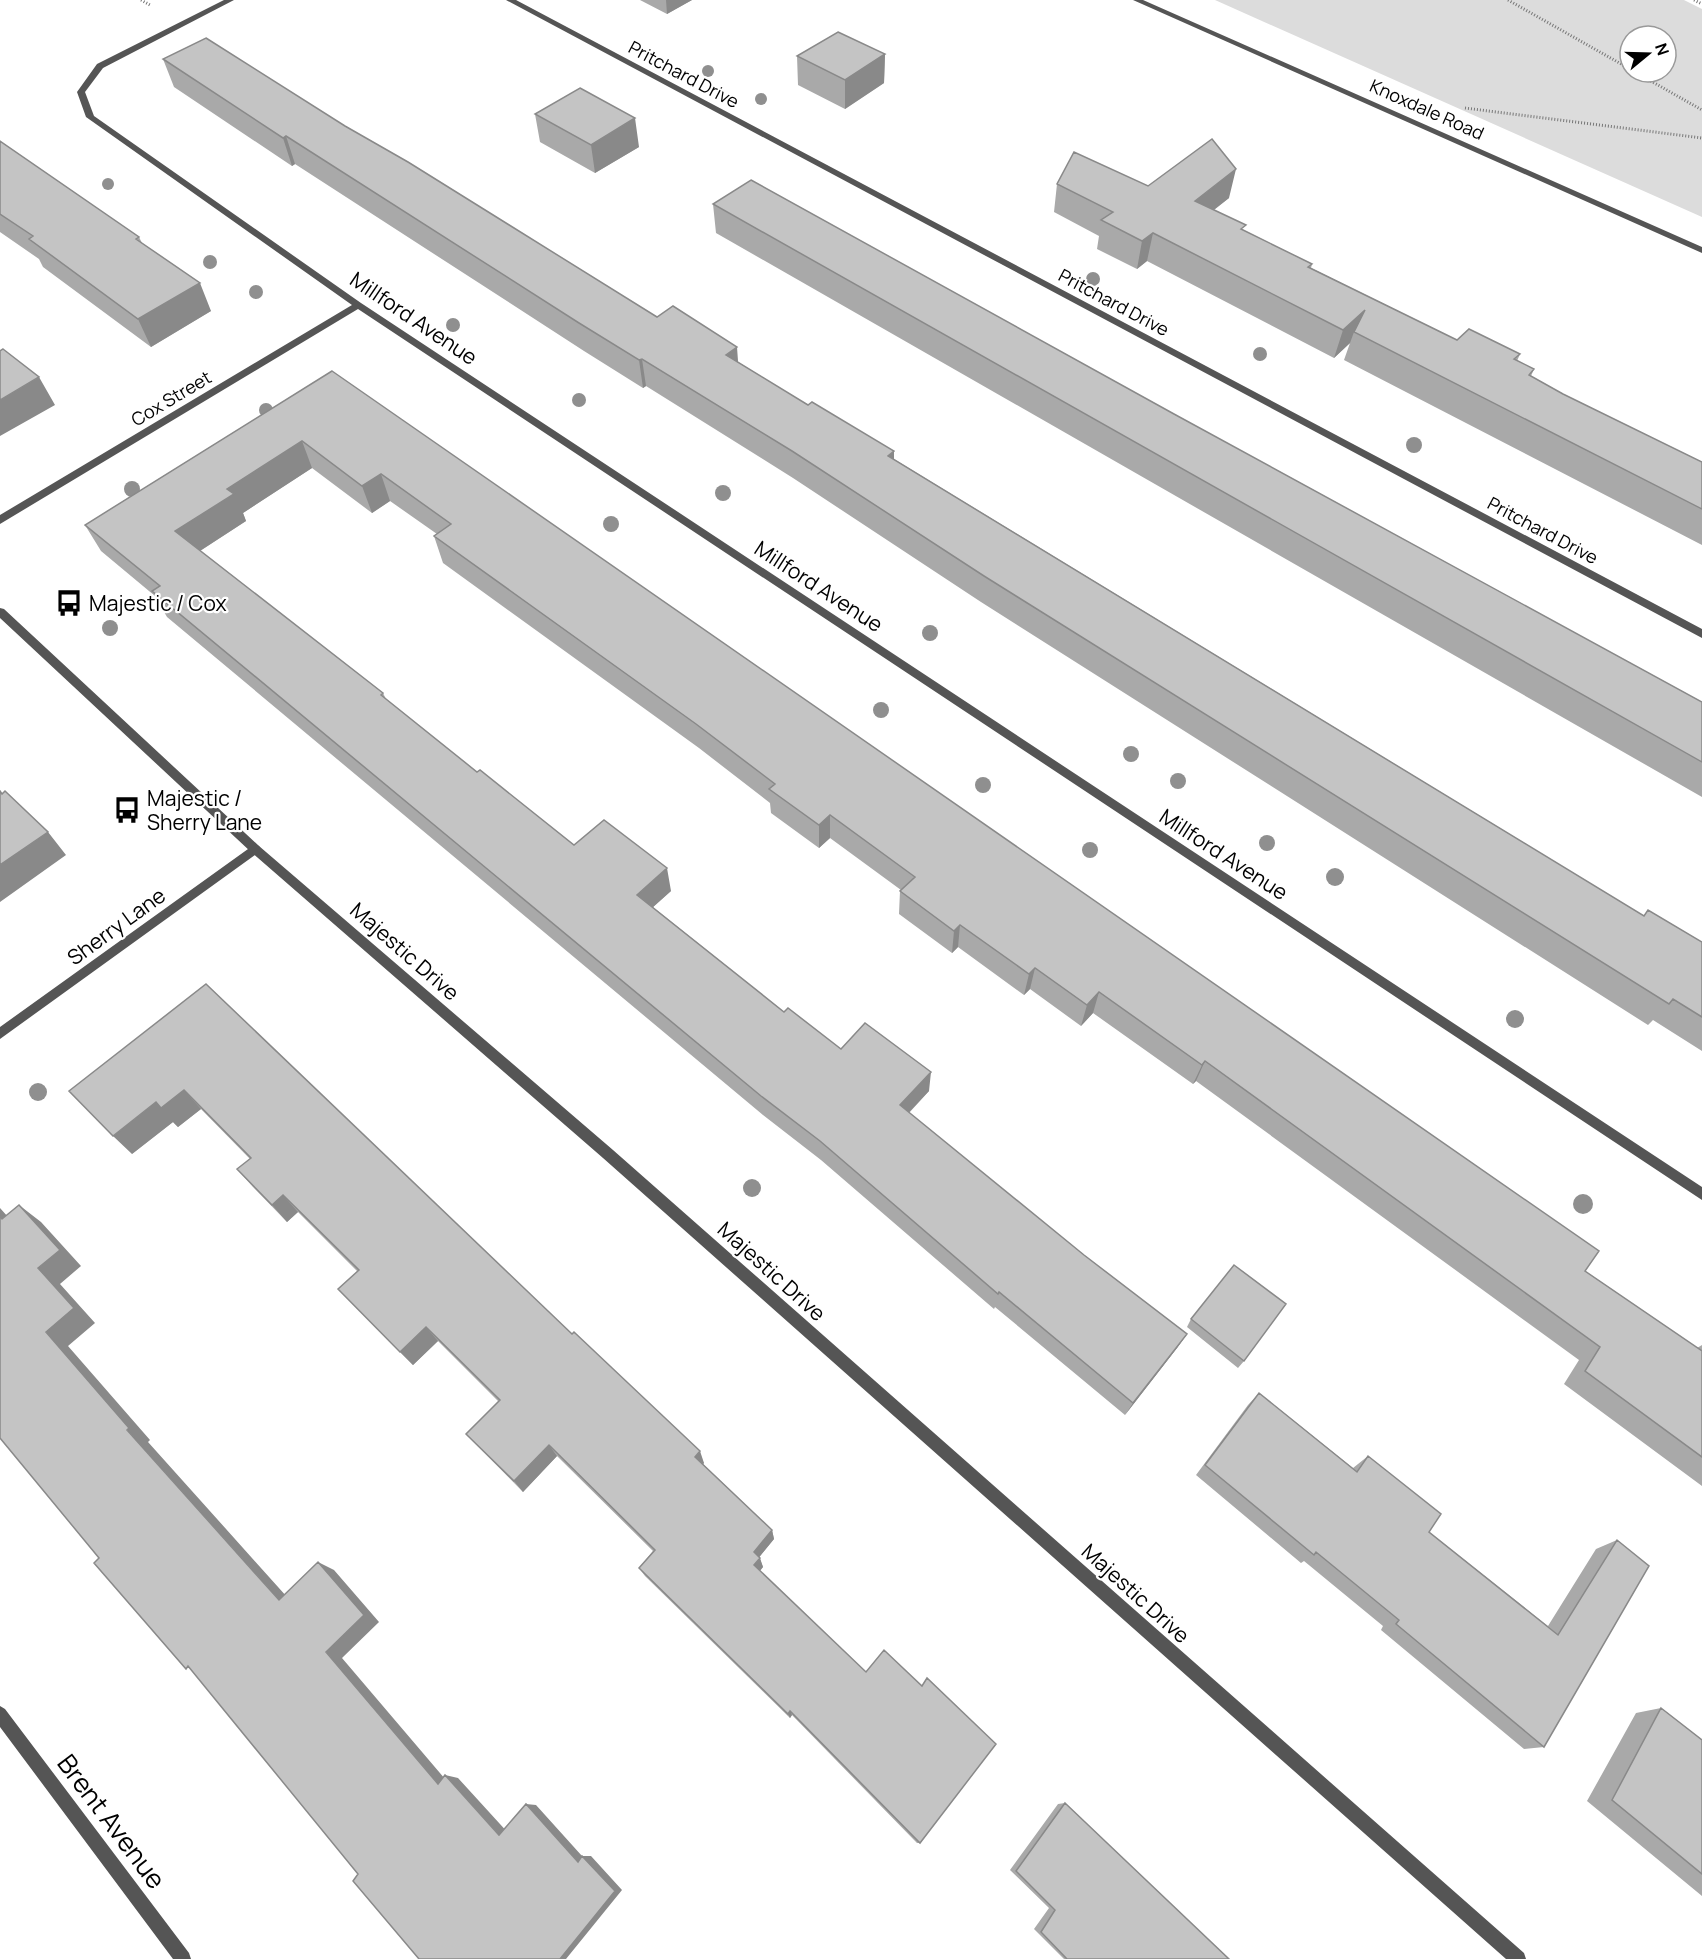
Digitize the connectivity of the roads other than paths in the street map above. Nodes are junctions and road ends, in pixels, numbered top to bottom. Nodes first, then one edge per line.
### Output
1 (230, 0) edge
2 (510, 0) edge
3 (1137, 0) edge
4 (1702, 249) edge
5 (358, 305) junction
6 (0, 520) edge
7 (0, 612) edge
8 (1702, 634) edge
9 (255, 849) junction
10 (0, 1034) edge
11 (1702, 1194) edge
12 (0, 1714) edge
13 (183, 1959) edge
14 (1518, 1959) edge

1 - 5 street, Millford Avenue
2 - 8 street, Pritchard Drive
3 - 4 street, Knoxdale Road
5 - 6 street, Cox Street
5 - 11 street, Millford Avenue
7 - 9 street, Majestic Drive
9 - 10 street, Sherry Lane
9 - 14 street, Majestic Drive
12 - 13 street, Brent Avenue

